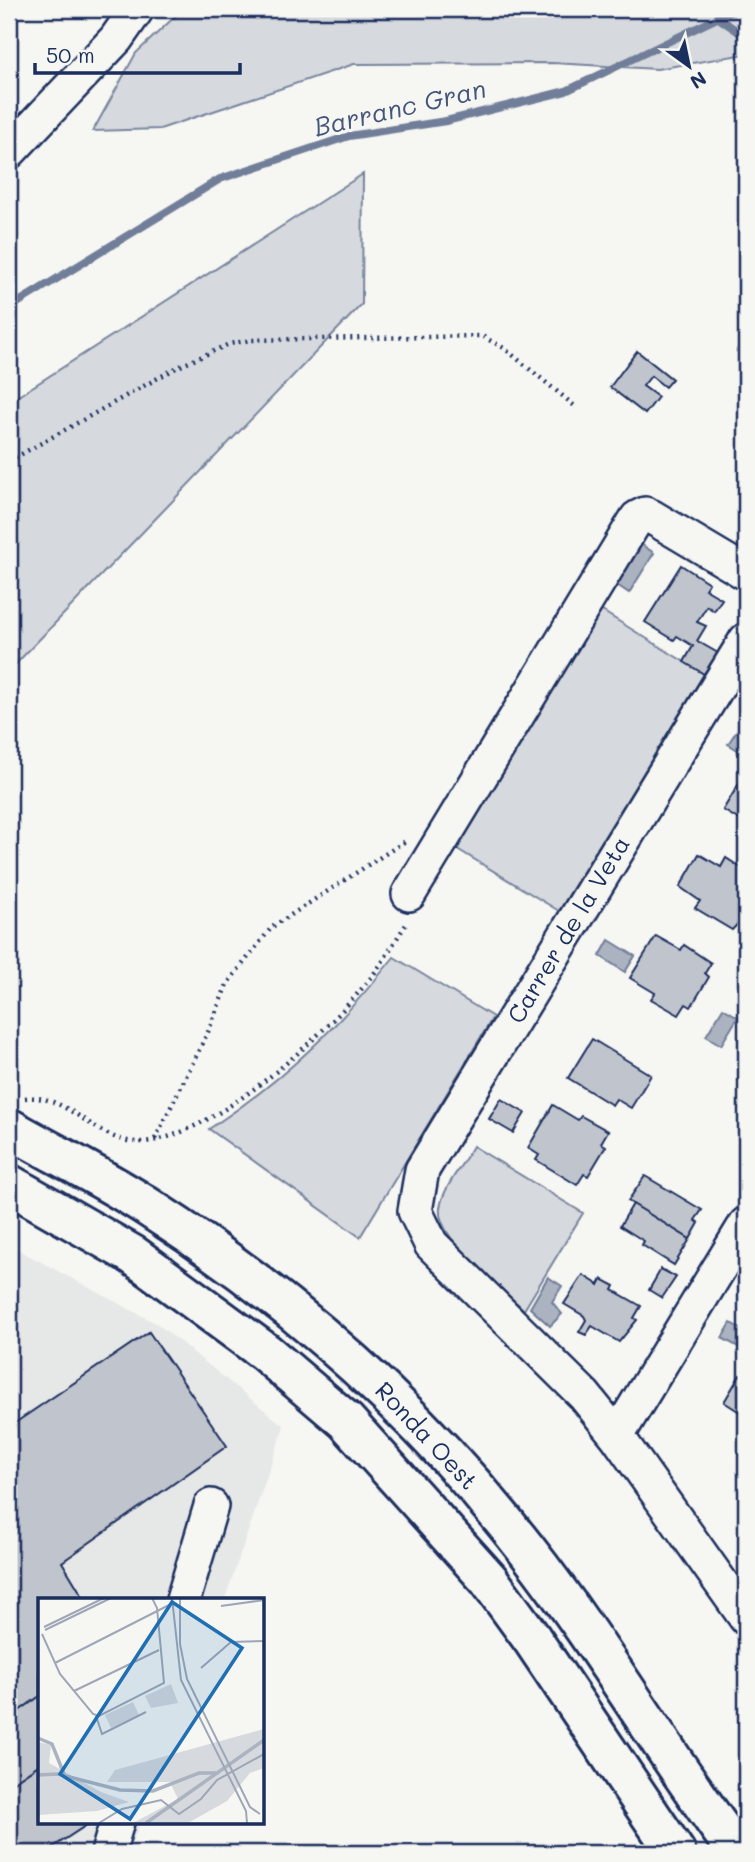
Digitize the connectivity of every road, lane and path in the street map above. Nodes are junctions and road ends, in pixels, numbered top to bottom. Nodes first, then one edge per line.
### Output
1 (137, 9) edge
2 (9, 152) edge
3 (576, 407) dead end
4 (9, 461) edge
5 (746, 573) edge
6 (746, 640) edge
7 (456, 817) junction
8 (409, 894) joint
9 (16, 1113) edge
10 (154, 1140) junction
11 (9, 1184) edge
12 (746, 1224) edge
13 (617, 1436) junction
14 (211, 1506) dead end
15 (184, 1598) edge
16 (746, 1618) edge
17 (116, 1824) edge
18 (108, 1853) edge
19 (676, 1853) edge
20 (738, 1853) edge

1 - 2 street
3 - 4 path
5 - 7 street
6 - 13 street, Carrer de la Veta
7 - 8 street
7 - 10 path
8 - 10 path
9 - 10 path
9 - 20 main road, Ronda Oest
11 - 19 main road, Ronda Oest
12 - 13 street
13 - 16 street
14 - 15 street
17 - 18 street

